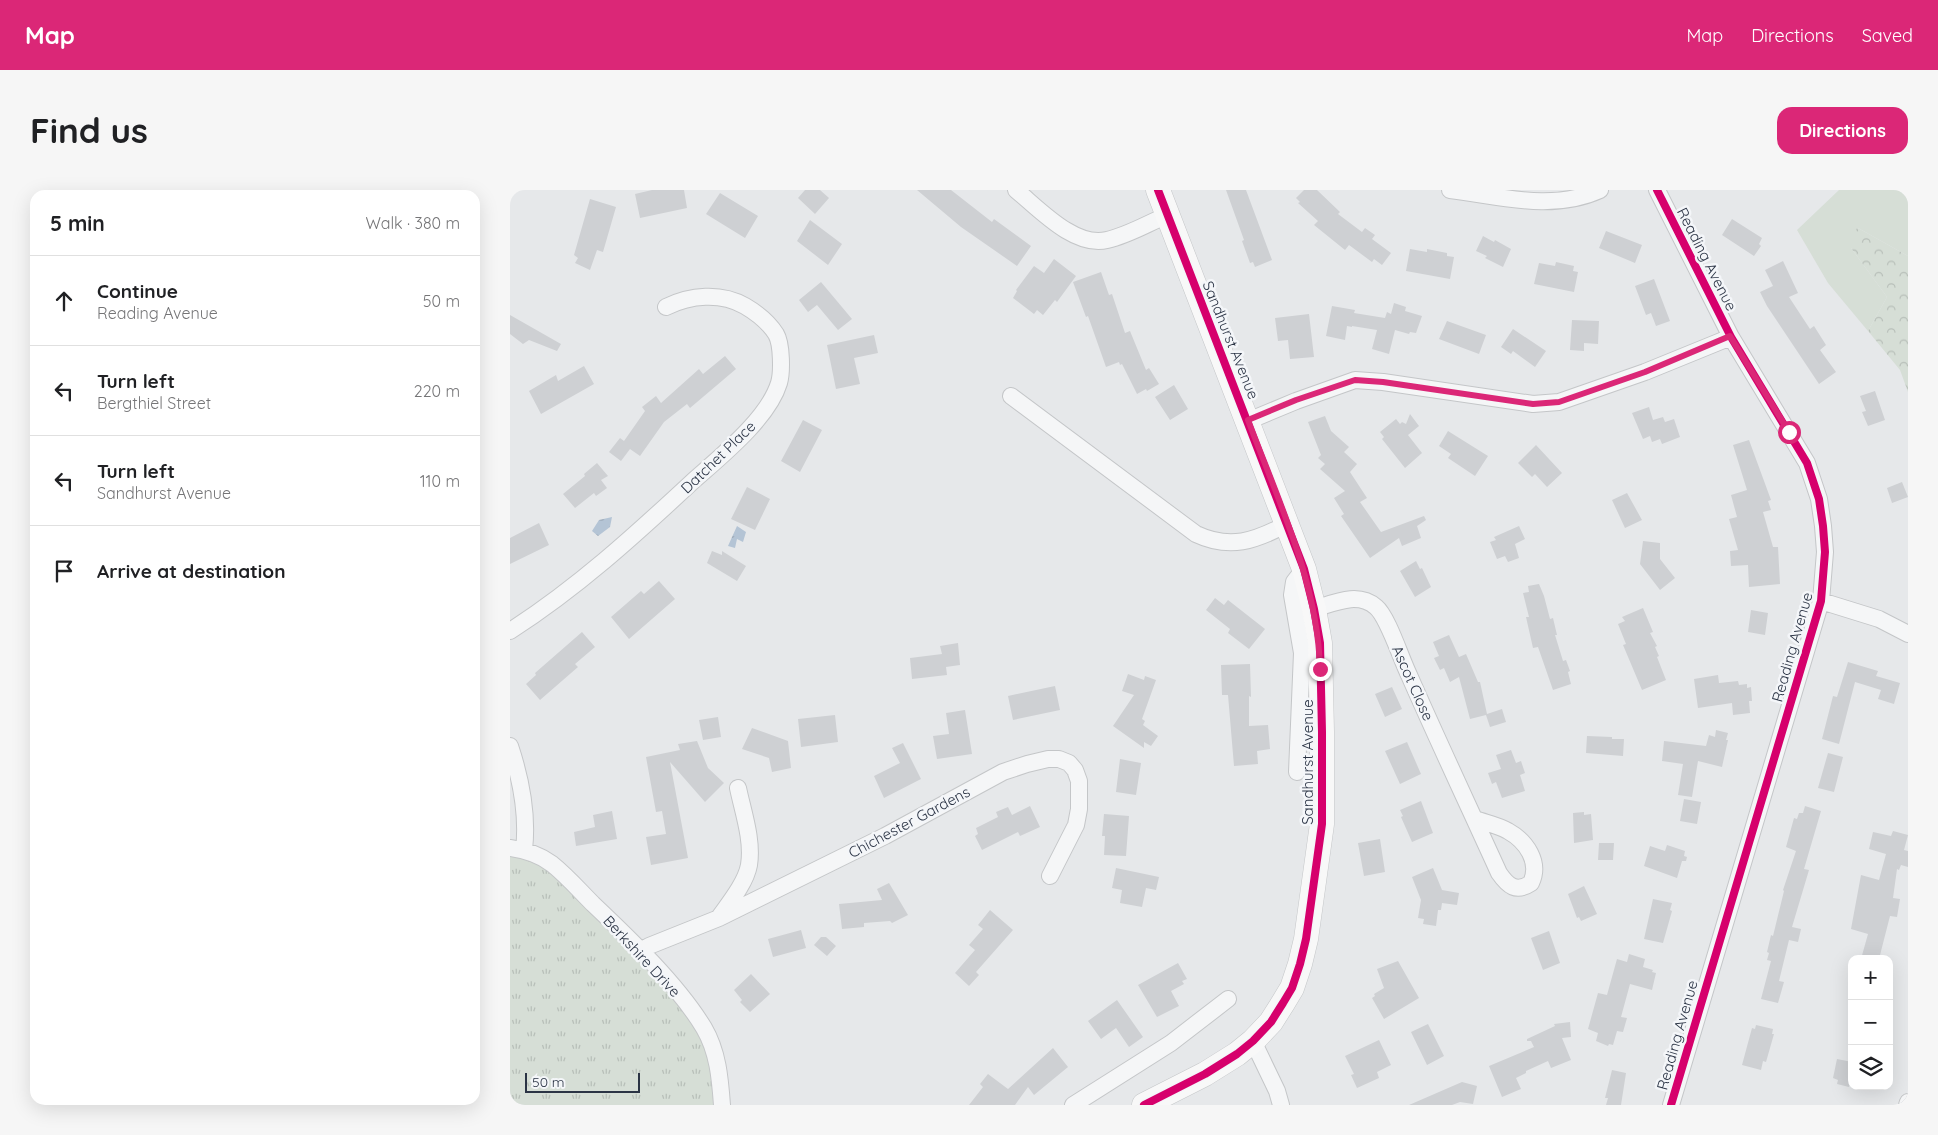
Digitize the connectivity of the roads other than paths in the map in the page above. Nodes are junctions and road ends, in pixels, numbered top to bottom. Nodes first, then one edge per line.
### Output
1 (1016, 190) edge
2 (1158, 190) edge
3 (1450, 190) edge
4 (1600, 190) edge
5 (1658, 190) edge
6 (1168, 215) junction
7 (666, 308) dead end
8 (1730, 336) junction
9 (1011, 396) dead end
10 (1248, 420) junction
11 (1287, 524) junction
12 (1304, 569) junction
13 (1821, 601) junction
14 (1314, 609) junction
15 (510, 631) edge
16 (1908, 634) edge
17 (510, 746) edge
18 (1298, 772) dead end
19 (738, 788) dead end
20 (1475, 819) dead end
21 (517, 849) edge
22 (1050, 876) dead end
23 (719, 918) junction
24 (640, 951) junction
25 (1228, 998) dead end
26 (1253, 1041) junction
27 (722, 1105) edge
28 (1073, 1105) edge
29 (1144, 1105) edge
30 (1281, 1105) edge
31 (1671, 1105) edge

1 - 6 street
2 - 6 street, Sandhurst Avenue
3 - 4 street
5 - 8 street, Reading Avenue
6 - 10 street, Sandhurst Avenue
7 - 15 street, Datchet Place
8 - 10 street
8 - 13 street, Reading Avenue
9 - 11 street
10 - 11 street, Sandhurst Avenue
11 - 12 street, Sandhurst Avenue
12 - 14 street, Sandhurst Avenue
12 - 18 street
13 - 16 street
13 - 31 street, Reading Avenue
14 - 20 street, Ascot Close
14 - 26 street, Sandhurst Avenue
17 - 21 street
19 - 23 street
21 - 24 street, Berkshire Drive
22 - 23 street, Chichester Gardens
23 - 24 street, Chichester Gardens
24 - 27 street, Berkshire Drive
25 - 28 street
26 - 29 street, Sandhurst Avenue
26 - 30 street

